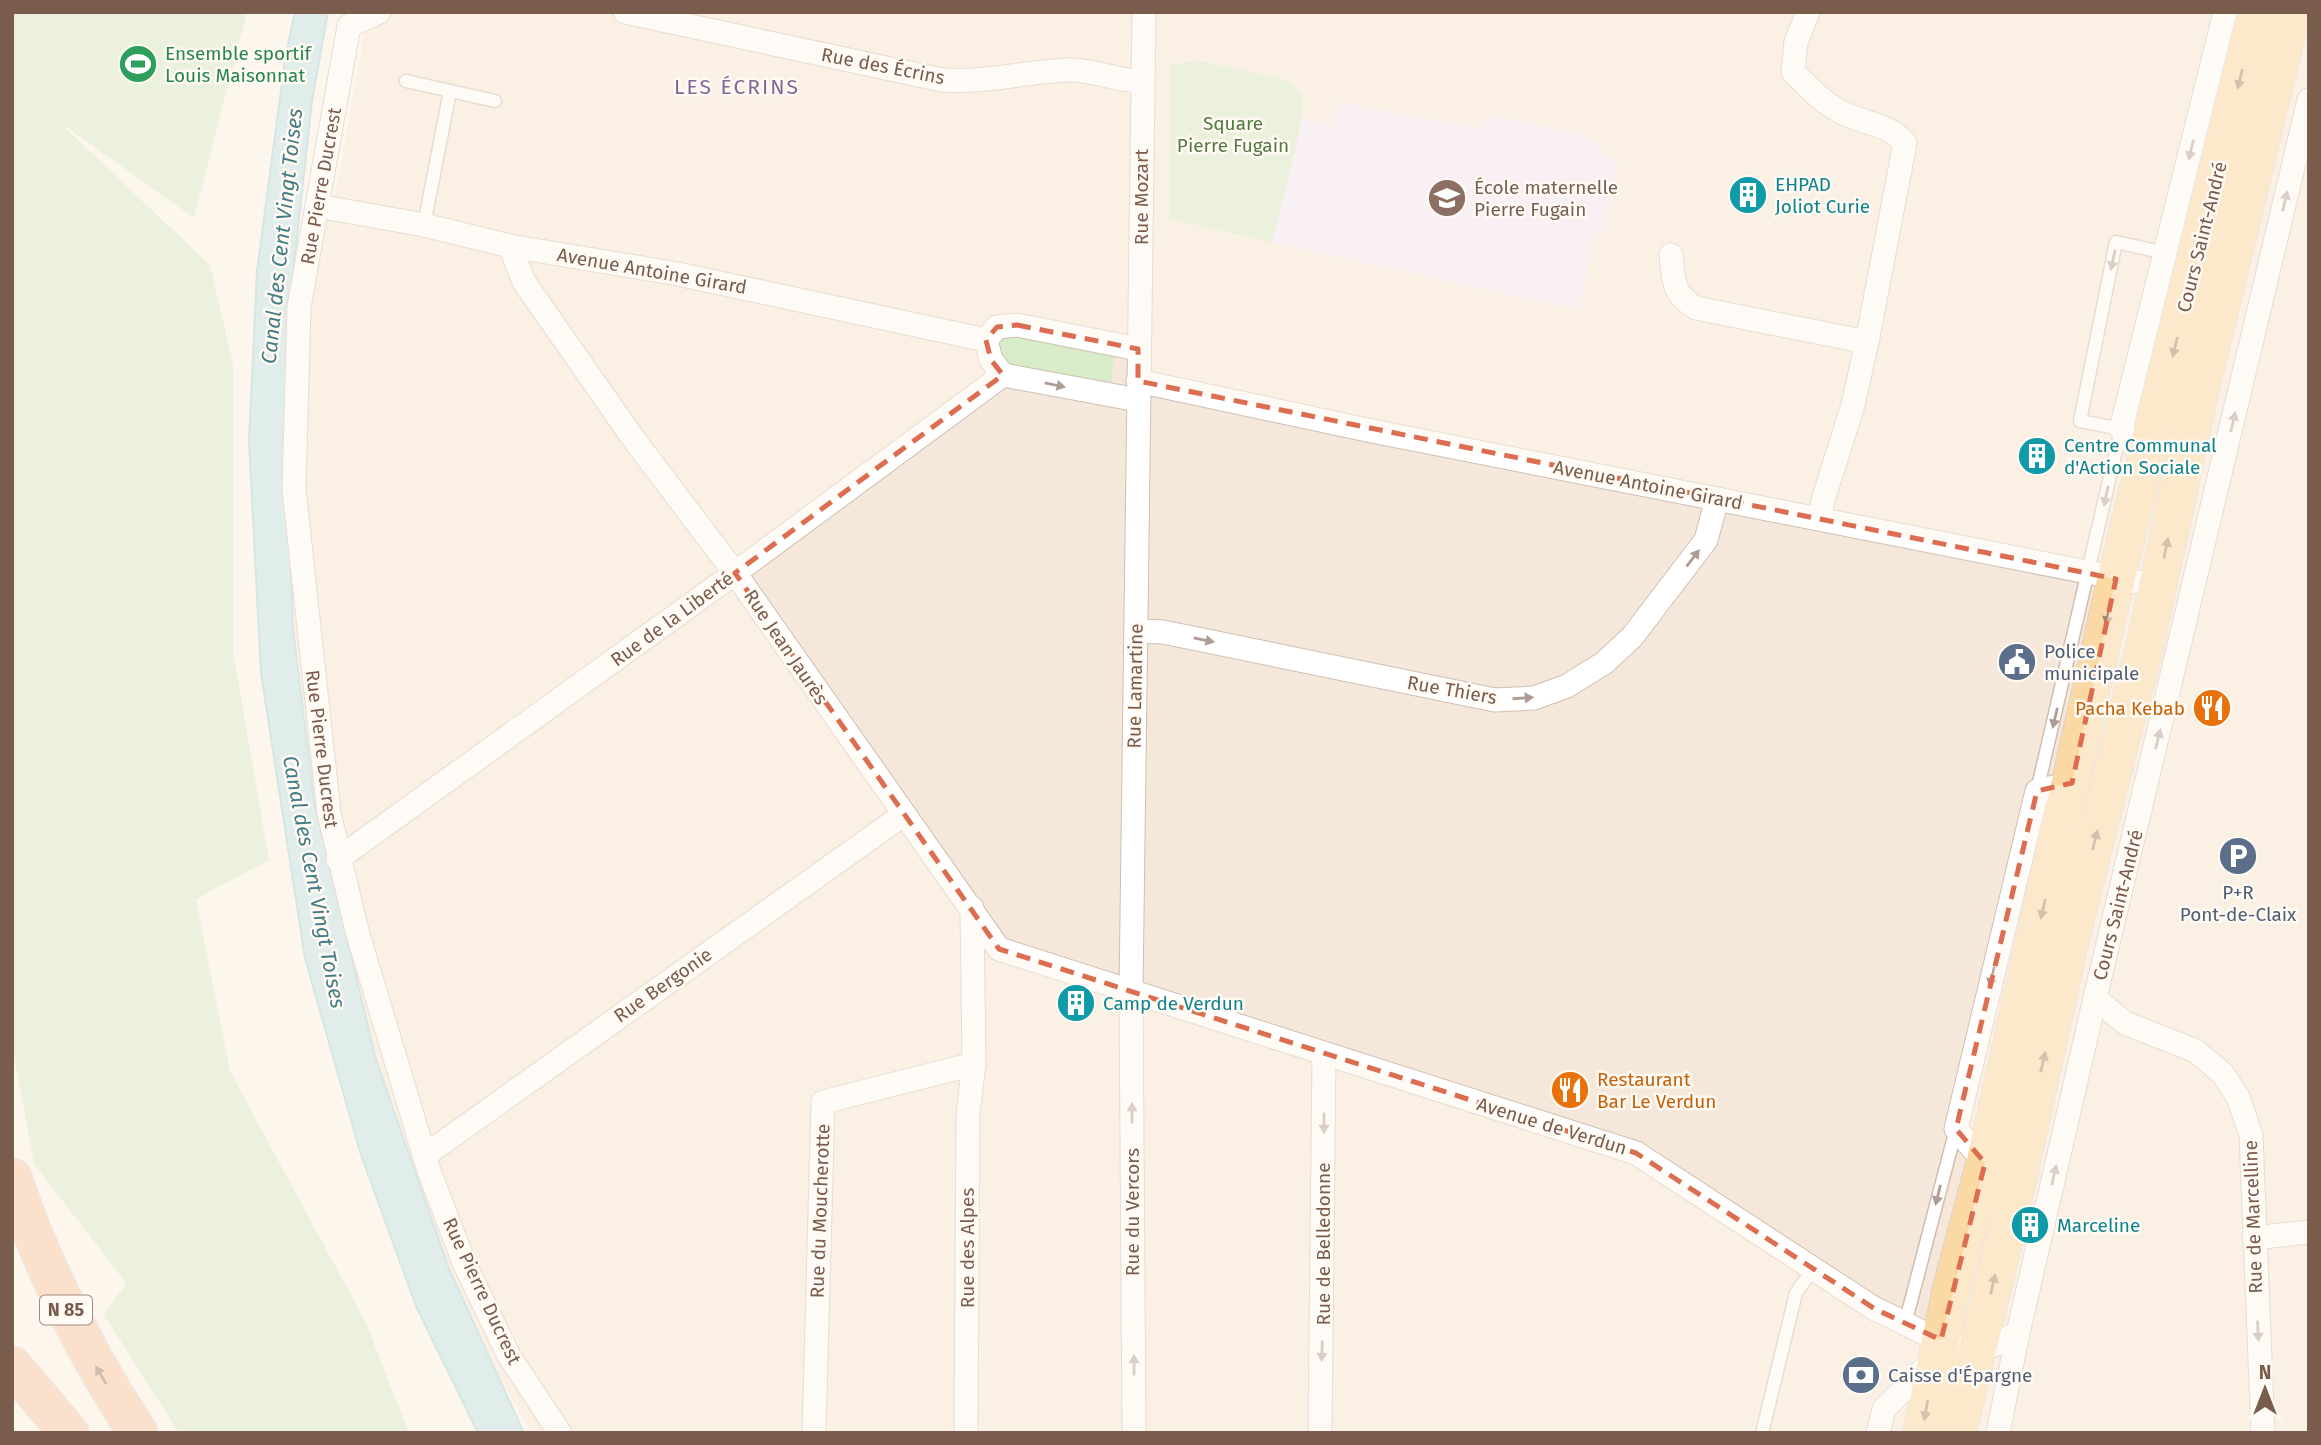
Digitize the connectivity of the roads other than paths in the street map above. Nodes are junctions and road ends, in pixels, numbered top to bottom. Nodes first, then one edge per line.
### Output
1 (379, 12) edge
2 (625, 12) edge
3 (1144, 12) edge
4 (1808, 12) edge
5 (2225, 12) edge
6 (2257, 12) edge
7 (2292, 12) edge
8 (406, 81) dead end
9 (1142, 81) junction
10 (450, 91) junction
11 (2272, 93) junction
12 (2309, 100) edge
13 (495, 101) dead end
14 (2300, 139) junction
15 (318, 206) junction
16 (424, 225) junction
17 (510, 246) junction
18 (2165, 253) junction
19 (1671, 256) dead end
20 (986, 340) junction
21 (1867, 342) junction
22 (1138, 349) junction
23 (1003, 375) junction
24 (2243, 379) junction
25 (1138, 390) junction
26 (2199, 395) junction
27 (2122, 429) junction
28 (2146, 461) junction
29 (1717, 499) junction
30 (1820, 519) junction
31 (735, 573) junction
32 (2103, 576) junction
33 (2158, 586) junction
34 (1136, 631) junction
35 (2110, 778) junction
36 (2148, 781) junction
37 (2072, 783) junction
38 (2037, 791) junction
39 (903, 815) junction
40 (338, 859) junction
41 (2080, 903) junction
42 (972, 908) junction
43 (2111, 937) junction
44 (1130, 992) junction
45 (2095, 998) junction
46 (1324, 1055) junction
47 (974, 1064) junction
48 (1955, 1129) junction
49 (424, 1156) junction
50 (1985, 1163) junction
51 (12, 1178) edge
52 (2309, 1232) edge
53 (2254, 1238) junction
54 (1814, 1269) junction
55 (1905, 1324) junction
56 (2018, 1333) junction
57 (1939, 1348) junction
58 (1977, 1350) junction
59 (12, 1366) edge
60 (69, 1433) edge
61 (138, 1433) edge
62 (561, 1433) edge
63 (814, 1433) edge
64 (966, 1433) edge
65 (1134, 1433) edge
66 (1320, 1433) edge
67 (1762, 1433) edge
68 (1878, 1433) edge
69 (1922, 1433) edge
70 (1957, 1433) edge
71 (1998, 1433) edge
72 (2263, 1433) edge

1 - 15 street, Rue Pierre Ducrest
2 - 9 street, Rue des Écrins
3 - 9 street, Rue Mozart
4 - 21 street
5 -> 18 street, Cours Saint-André
6 -> 28 main road, Cours Saint-André
7 - 11 main road, Cours Saint-André
8 - 10 lane
9 - 22 street, Rue Mozart
10 - 13 lane
10 - 16 lane
11 - 14 street
11 - 26 main road, Cours Saint-André
12 - 14 street, Cours Saint-André
24 -> 14 street, Cours Saint-André
15 - 16 street, Avenue Antoine Girard
15 - 40 street, Rue Pierre Ducrest
16 - 17 street, Avenue Antoine Girard
17 - 20 street, Avenue Antoine Girard
17 - 31 street, Rue Jean Jaurès
18 - 27 street, Cours Saint-André
18 -> 27 lane
19 - 21 street
20 - 22 street
20 - 23 street
21 - 30 street
22 - 25 street, Rue Mozart
23 -> 25 street, Avenue Antoine Girard
23 - 31 street, Rue de la Liberté
24 - 26 street
36 -> 24 street, Cours Saint-André
25 - 29 street, Avenue Antoine Girard
25 - 34 street, Rue Lamartine
33 -> 26 main road, Cours Saint-André
27 - 28 street
27 -> 32 lane, Cours Saint-André
28 - 32 main road, Cours Saint-André
29 - 30 street, Avenue Antoine Girard
34 -> 29 street, Rue Thiers
30 - 32 street, Avenue Antoine Girard
31 - 39 street, Rue Jean Jaurès
31 - 40 street, Rue de la Liberté
32 - 33 street, Avenue Antoine Girard
32 -> 37 main road, Cours Saint-André
32 -> 38 lane, Cours Saint-André
33 - 35 main road, Cours Saint-André
34 - 44 street, Rue Lamartine
35 - 36 street
41 -> 35 main road, Cours Saint-André
36 - 43 street, Cours Saint-André
37 - 38 street
37 -> 50 main road, Cours Saint-André
38 -> 48 street, Cours Saint-André
39 - 42 street, Rue Jean Jaurès
39 - 49 street, Rue Bergonie
40 - 49 street, Rue Pierre Ducrest
41 - 43 street
58 -> 41 main road, Cours Saint-André
42 - 44 street, Rue Jean Jaurès
42 - 47 street, Rue des Alpes
43 - 45 street, Cours Saint-André
44 - 46 street, Avenue de Verdun
65 -> 44 street, Rue du Vercors
45 - 53 street, Rue de Marcelline
56 -> 45 street, Cours Saint-André
46 - 54 street, Avenue de Verdun
46 -> 66 street, Rue de Belledonne
47 - 63 street, Rue du Moucherotte
47 - 64 street, Rue des Alpes
48 - 50 street
48 -> 55 lane, Cours Saint-André
49 - 62 street, Rue Pierre Ducrest
50 - 57 main road, Cours Saint-André
61 -> 51 highway, N 85
52 - 53 street
53 -> 72 street, Rue de Marcelline
54 - 55 street, Avenue de Verdun
54 - 67 lane
55 - 57 street, Avenue de Verdun
56 - 58 street
56 - 71 street, Cours Saint-André
57 - 58 street, Avenue de Verdun
57 - 68 street
57 -> 69 main road, Cours Saint-André
58 - 70 main road, Cours Saint-André
59 - 60 highway

